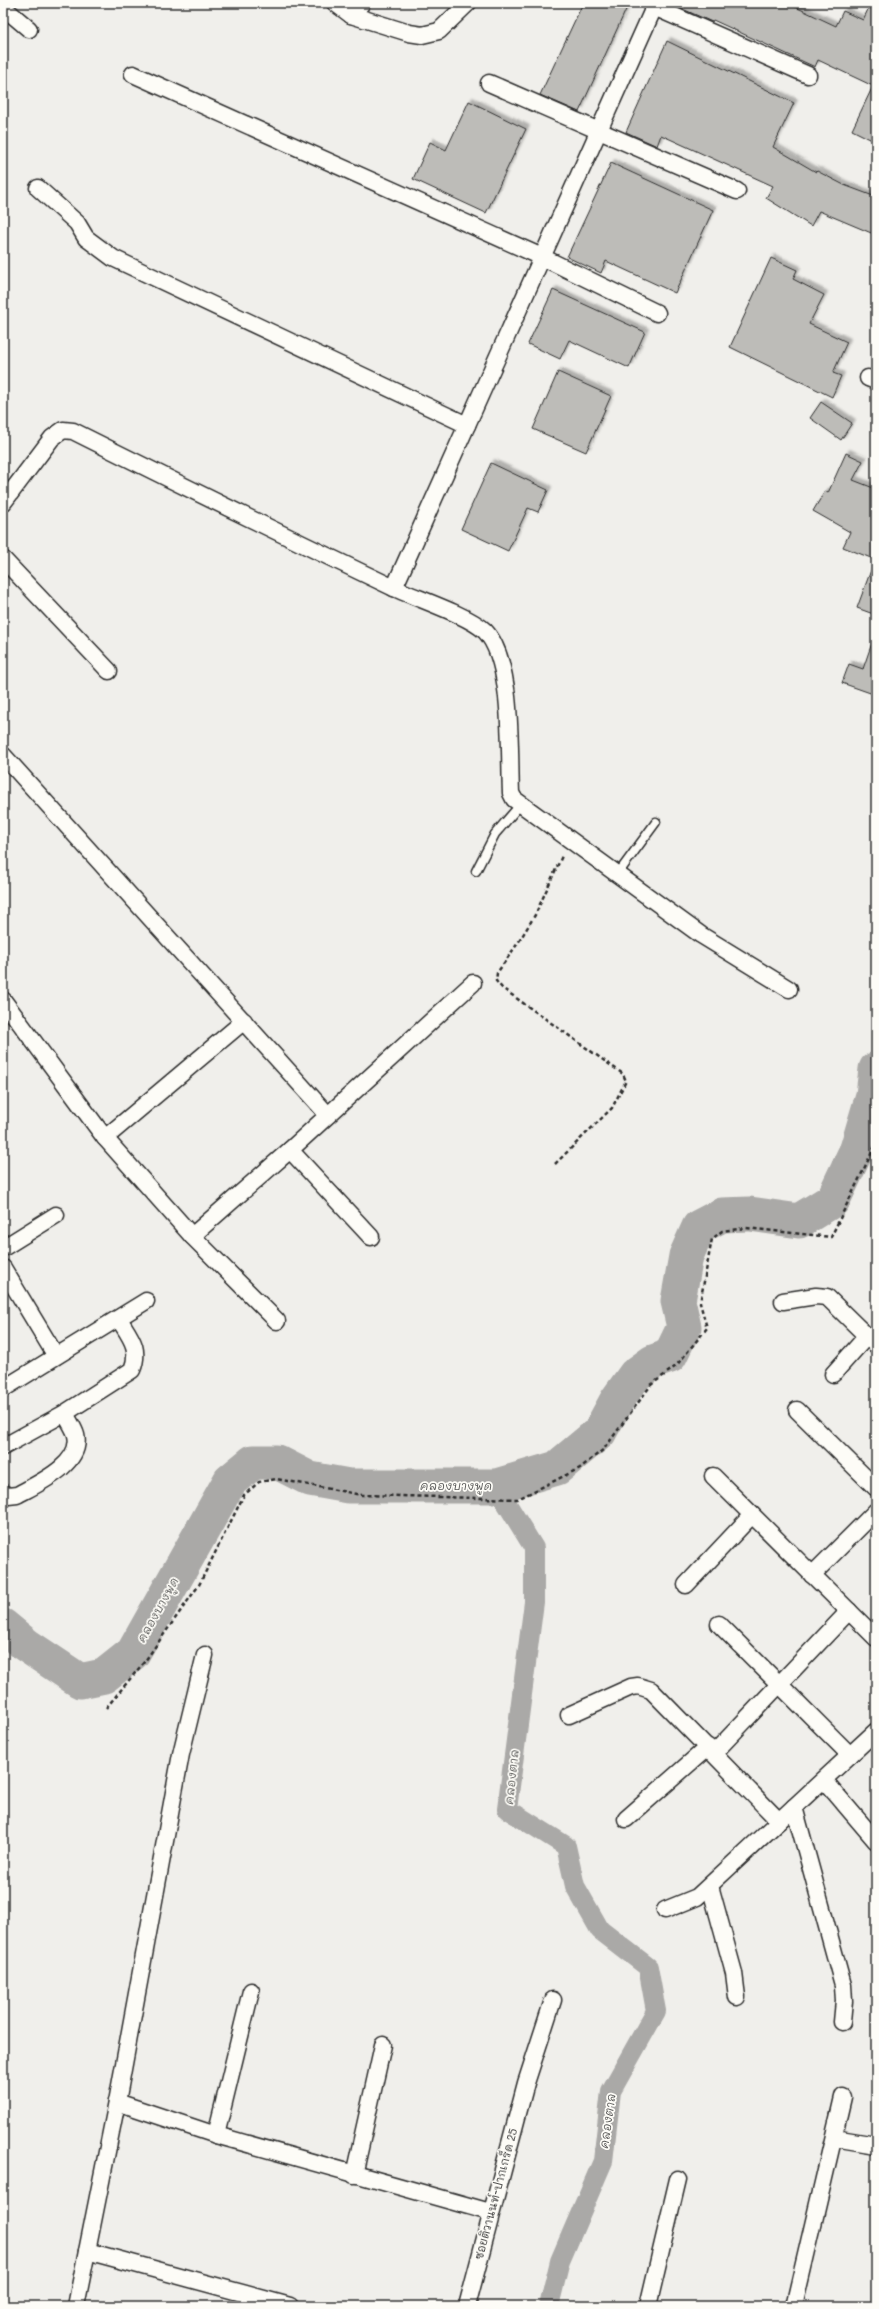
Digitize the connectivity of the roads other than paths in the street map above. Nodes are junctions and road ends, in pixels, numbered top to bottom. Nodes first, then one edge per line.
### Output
1 (335, 3) edge
2 (362, 3) edge
3 (468, 3) edge
4 (655, 5) edge
5 (3, 7) edge
6 (351, 15) junction
7 (29, 29) dead end
8 (132, 74) dead end
9 (808, 75) dead end
10 (489, 83) dead end
11 (598, 130) junction
12 (38, 188) dead end
13 (737, 191) dead end
14 (542, 257) junction
15 (658, 313) dead end
16 (467, 425) junction
17 (3, 503) edge
18 (3, 559) edge
19 (394, 588) junction
20 (109, 671) dead end
21 (3, 755) edge
22 (520, 805) junction
23 (656, 822) dead end
24 (476, 871) dead end
25 (617, 875) junction
26 (473, 983) dead end
27 (789, 989) dead end
28 (3, 1000) edge
29 (244, 1021) junction
30 (328, 1114) junction
31 (105, 1138) junction
32 (290, 1150) junction
33 (56, 1215) dead end
34 (192, 1236) junction
35 (371, 1237) dead end
36 (3, 1248) edge
37 (3, 1268) edge
38 (146, 1301) dead end
39 (783, 1301) dead end
40 (119, 1319) junction
41 (277, 1321) dead end
42 (872, 1340) edge
43 (56, 1356) junction
44 (834, 1374) dead end
45 (3, 1389) edge
46 (797, 1410) dead end
47 (65, 1413) junction
48 (3, 1447) edge
49 (713, 1476) dead end
50 (876, 1488) edge
51 (3, 1493) edge
52 (876, 1511) edge
53 (752, 1515) junction
54 (812, 1575) junction
55 (686, 1585) dead end
56 (849, 1611) junction
57 (719, 1624) dead end
58 (876, 1638) edge
59 (205, 1655) dead end
60 (779, 1684) junction
61 (569, 1715) dead end
62 (876, 1731) edge
63 (711, 1750) junction
64 (850, 1755) junction
65 (824, 1780) junction
66 (794, 1807) junction
67 (626, 1819) dead end
68 (779, 1821) junction
69 (876, 1841) edge
70 (710, 1886) junction
71 (665, 1910) dead end
72 (251, 1991) dead end
73 (737, 1996) dead end
74 (552, 2000) dead end
75 (842, 2022) dead end
76 (383, 2045) dead end
77 (843, 2097) dead end
78 (117, 2102) junction
79 (216, 2134) junction
80 (834, 2138) junction
81 (876, 2145) edge
82 (354, 2175) junction
83 (678, 2179) dead end
84 (490, 2212) junction
85 (87, 2251) junction
86 (76, 2306) edge
87 (290, 2306) edge
88 (467, 2306) edge
89 (648, 2306) edge
90 (794, 2306) edge

1 - 6 street
2 - 6 street
3 - 6 street
4 - 9 street
4 - 11 street
5 - 7 street
8 - 14 street
10 - 11 street
11 - 13 street
11 - 14 street
12 - 16 street
14 - 15 street
14 - 16 street
16 - 19 street
17 - 19 street
18 - 20 street
19 - 22 street
21 - 29 street
22 - 24 lane
22 - 25 street
23 - 25 lane
25 - 27 street
26 - 30 street
28 - 31 street
29 - 30 street
29 - 31 street
30 - 32 street
31 - 34 street
32 - 34 street
32 - 35 street
33 - 36 street
34 - 41 street
37 - 43 street
38 - 40 street
39 - 42 street
40 - 43 street
40 - 47 street
42 - 44 street
43 - 45 street
46 - 50 street
47 - 48 street
47 - 51 street
49 - 53 street
52 - 54 street
53 - 54 street
53 - 55 street
54 - 56 street
56 - 58 street
56 - 60 street
57 - 60 street
59 - 78 street
60 - 63 street
60 - 64 street
61 - 63 street
62 - 64 street
63 - 67 street
63 - 68 street
64 - 65 street
65 - 66 street
65 - 69 street
66 - 68 street
66 - 75 street
68 - 70 street
70 - 71 street
70 - 73 street
72 - 79 street
74 - 84 street, ซอยติวานนท์-ปากเกร็ด 25
76 - 82 street
77 - 80 street
78 - 79 street
78 - 85 street
79 - 82 street
80 - 81 street
80 - 90 street
82 - 84 street
83 - 89 street
84 - 88 street, ซอยติวานนท์-ปากเกร็ด 25
85 - 86 street
85 - 87 street

